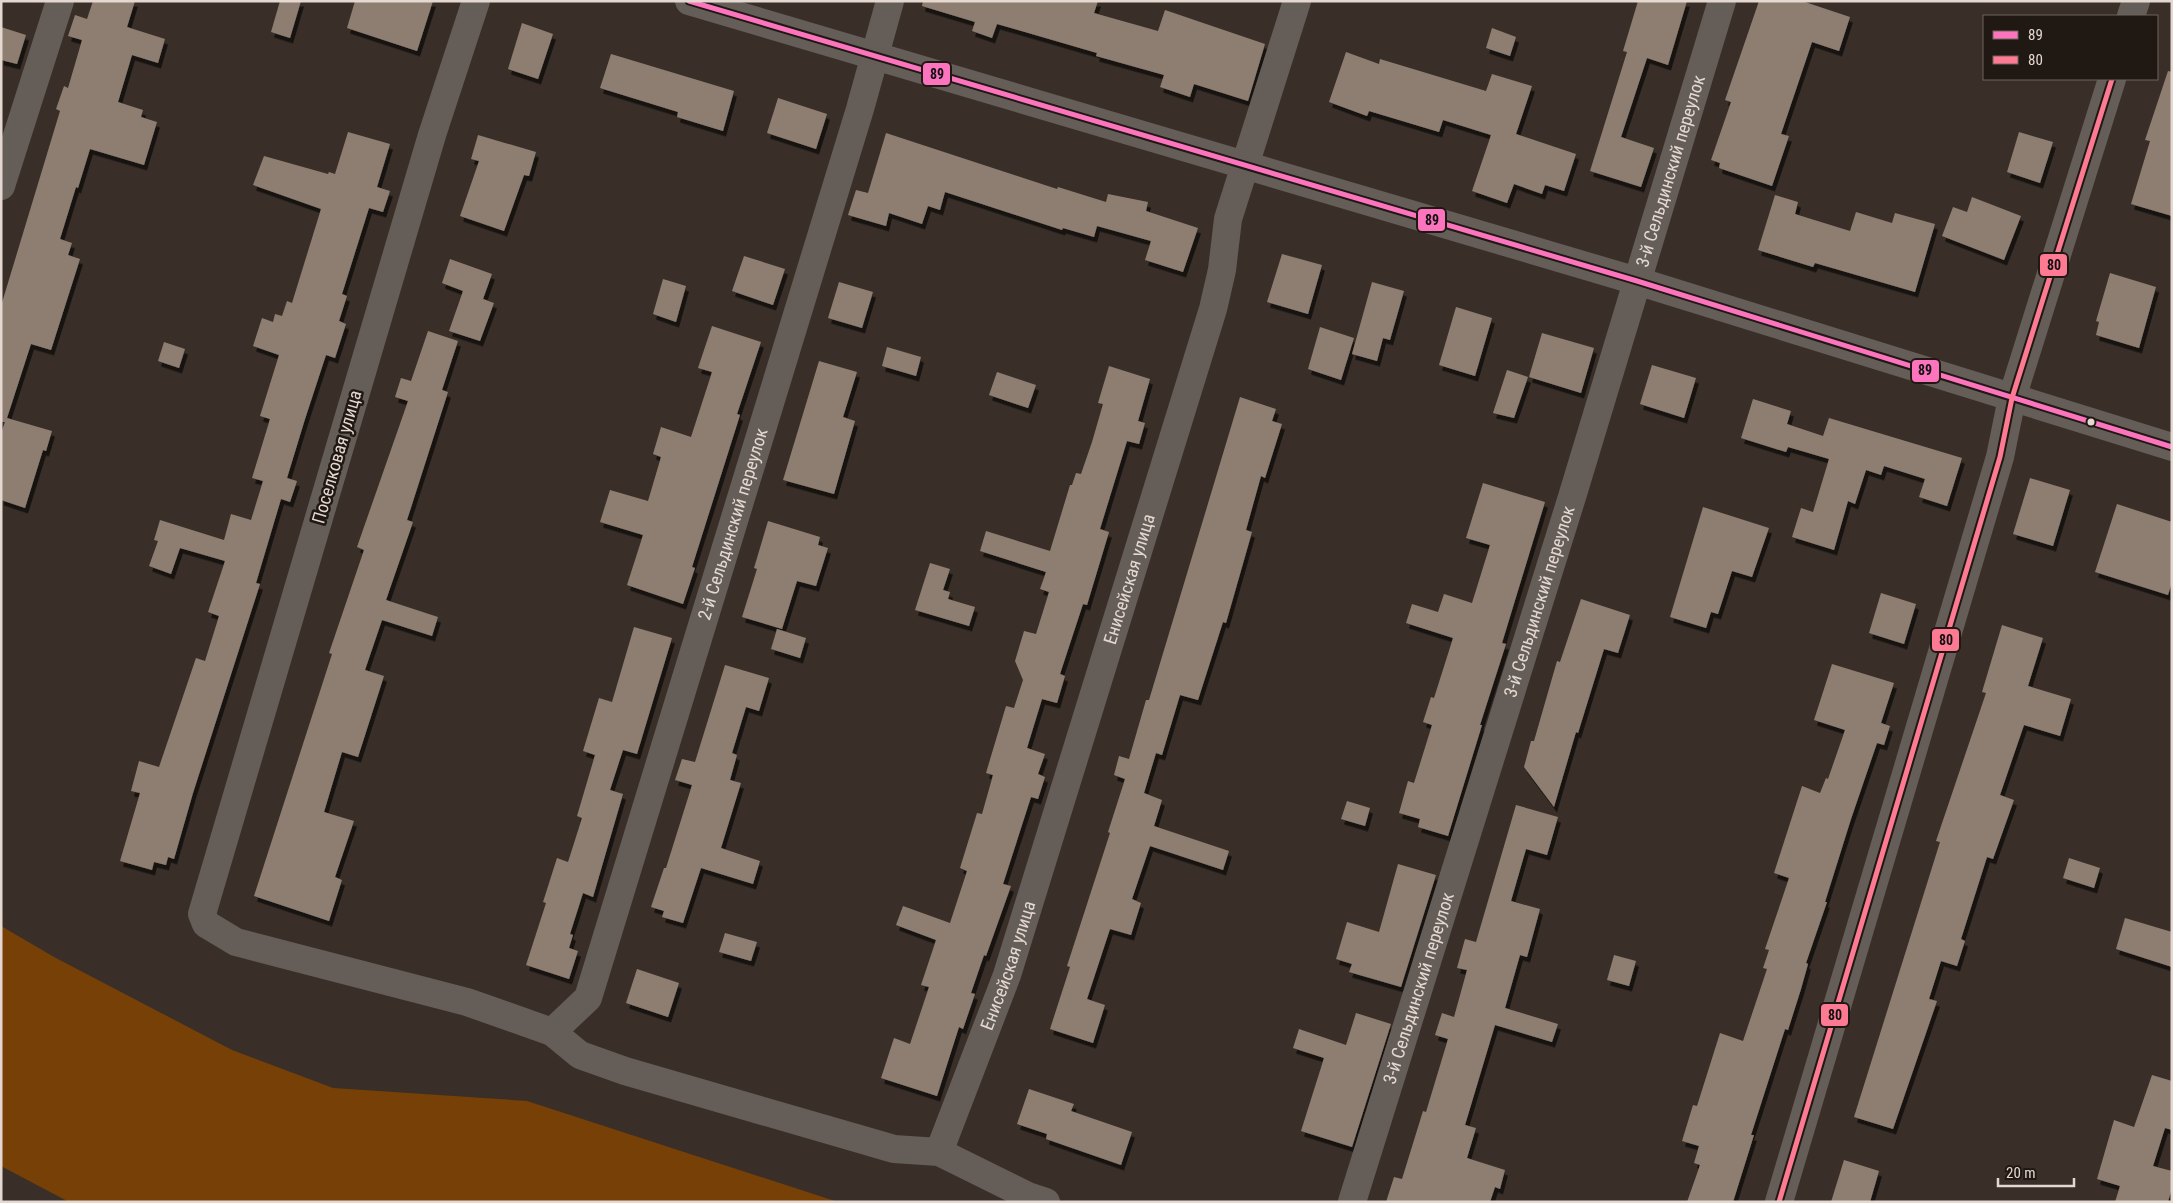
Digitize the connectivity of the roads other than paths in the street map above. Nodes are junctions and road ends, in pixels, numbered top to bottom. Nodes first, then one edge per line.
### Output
1 (60, 1) edge
2 (476, 1) edge
3 (688, 1) edge
4 (890, 1) edge
5 (1297, 1) edge
6 (1722, 1) edge
7 (2136, 1) edge
8 (2131, 15) edge
9 (875, 57) junction
10 (2112, 80) edge
11 (1244, 164) junction
12 (1, 186) edge
13 (1637, 281) junction
14 (2012, 398) junction
15 (2172, 447) edge
16 (552, 1032) junction
17 (940, 1152) junction
18 (1046, 1202) edge
19 (1352, 1202) edge
20 (1779, 1202) edge

1 - 12 street
2 - 16 street, Поселковая улица
3 - 9 street
4 - 9 street, 2-й Сельдинский переулок
5 - 11 street, Енисейская улица
6 - 13 street, 3-й Сельдинский переулок
7 - 8 street
9 - 11 street
9 - 16 street, 2-й Сельдинский переулок
10 - 14 street
11 - 13 street
11 - 17 street, Енисейская улица
13 - 14 street
13 - 19 street, 3-й Сельдинский переулок
14 - 15 street
14 - 20 street
16 - 17 street
17 - 18 street

